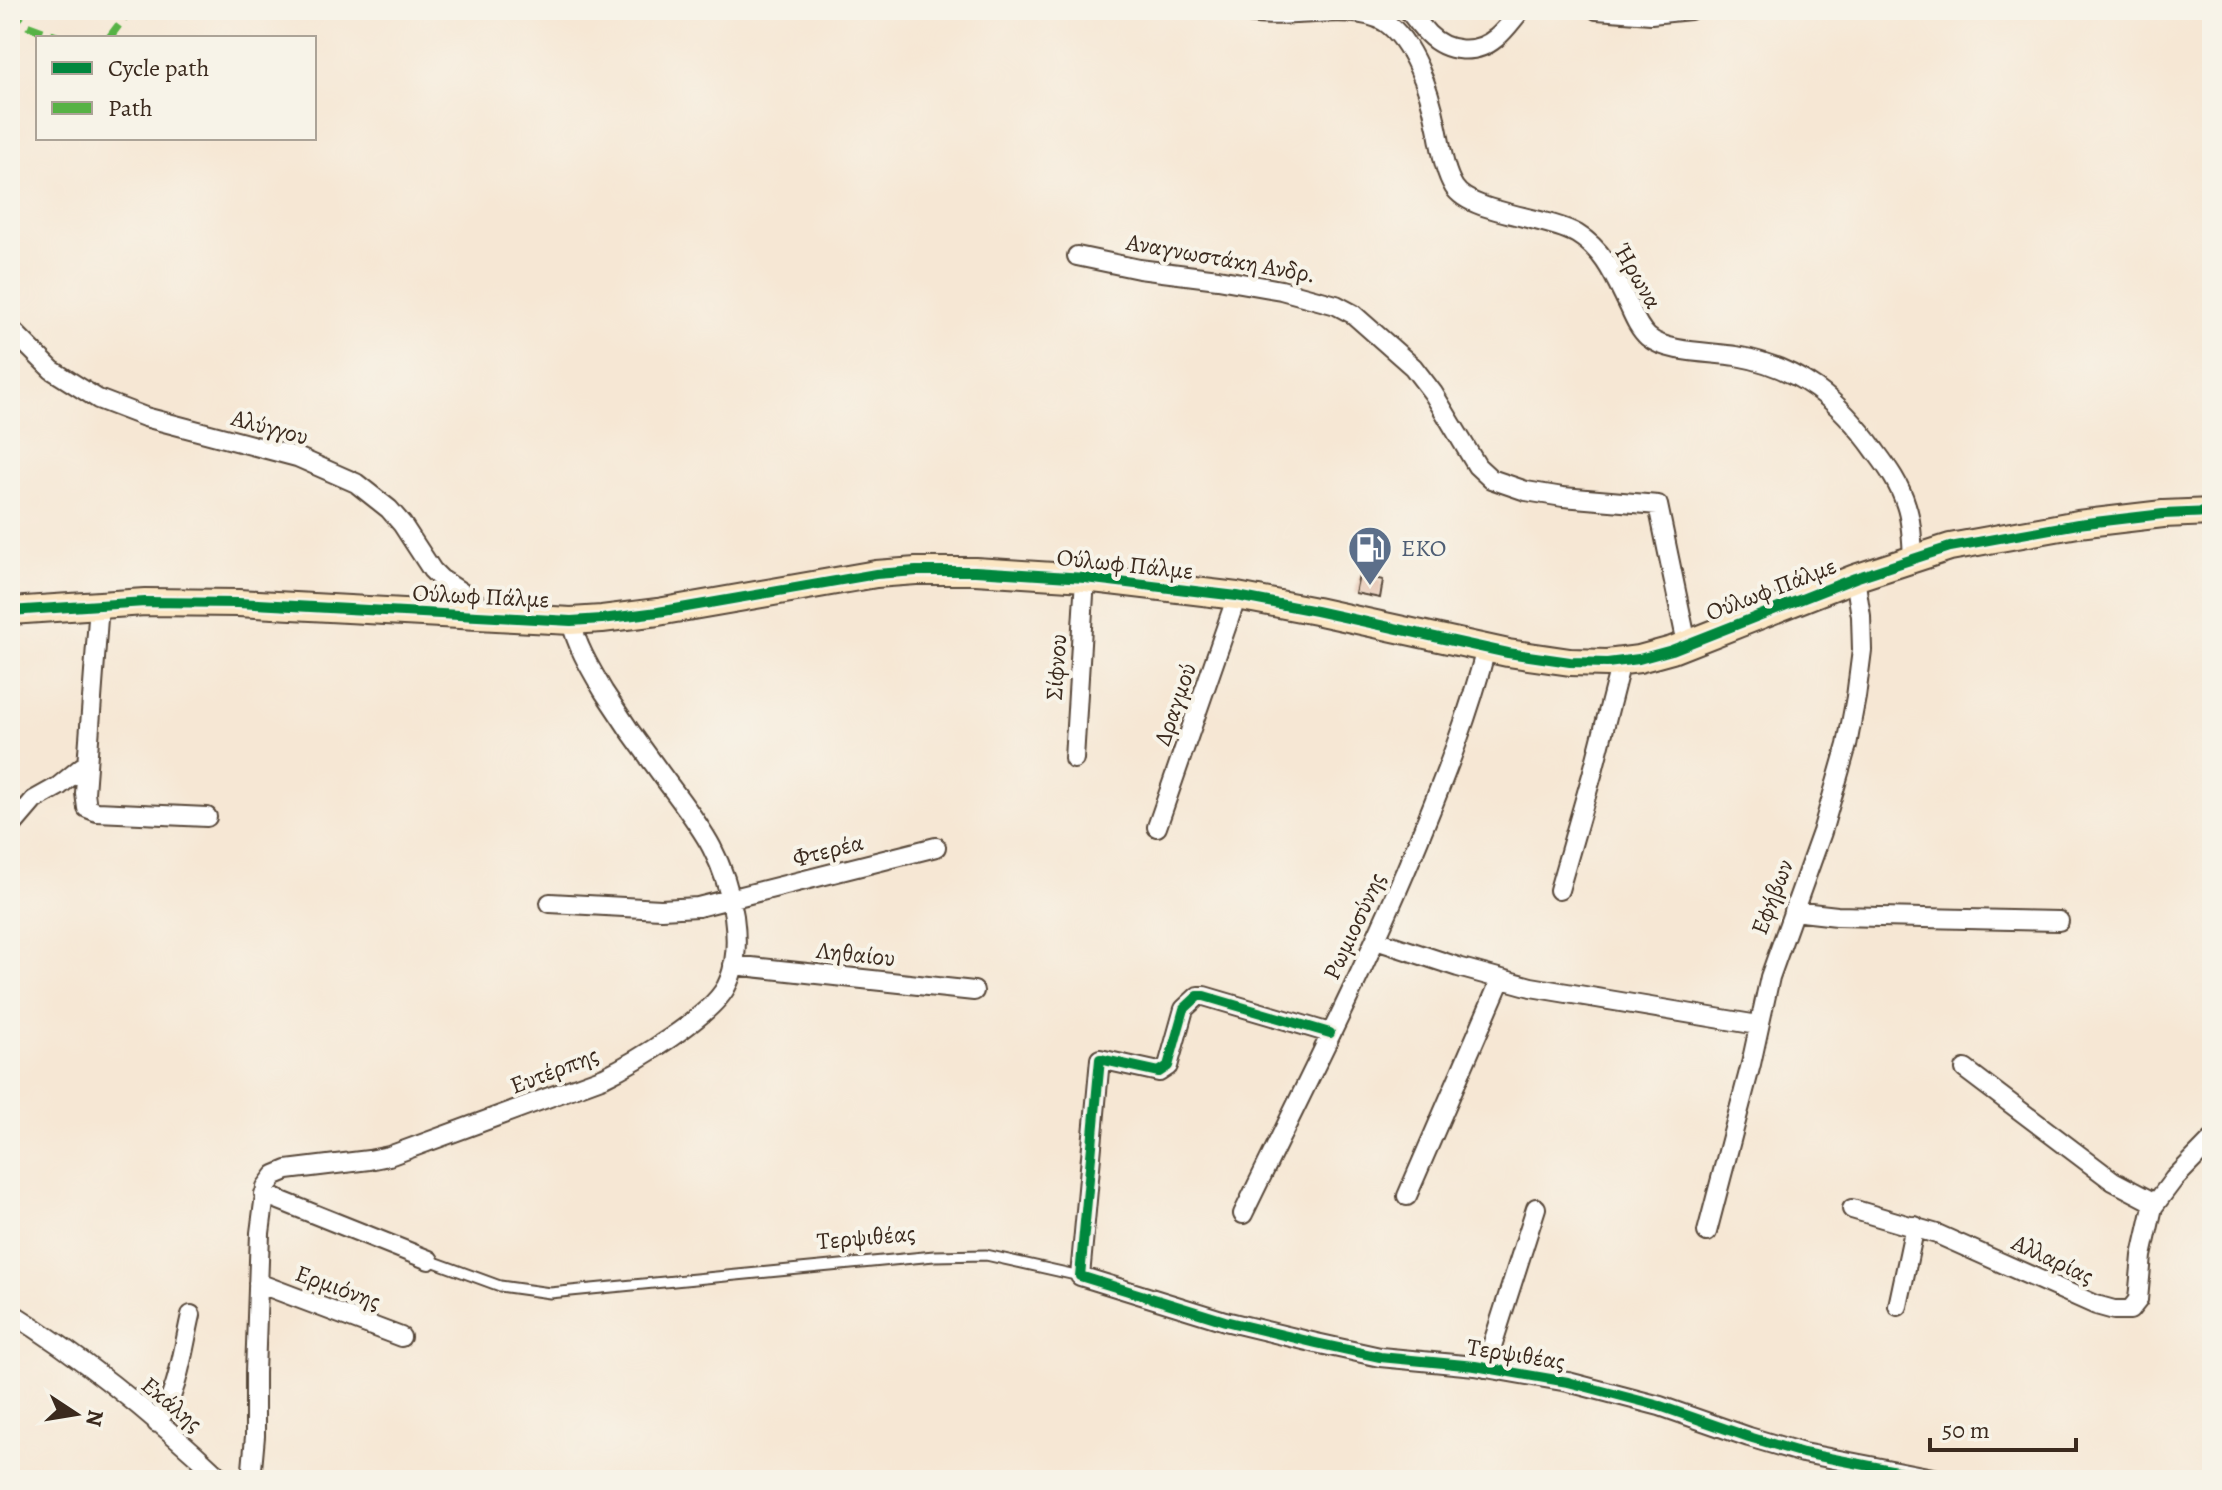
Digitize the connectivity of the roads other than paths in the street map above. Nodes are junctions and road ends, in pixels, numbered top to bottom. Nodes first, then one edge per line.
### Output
1 (1236, 10) edge
2 (1408, 10) edge
3 (1521, 10) edge
4 (1597, 10) edge
5 (1690, 10) edge
6 (1375, 14) edge
7 (1077, 256) dead end
8 (10, 328) edge
9 (2212, 512) edge
10 (1913, 559) junction
11 (1085, 578) junction
12 (1855, 578) junction
13 (1237, 596) junction
14 (99, 605) junction
15 (10, 611) edge
16 (485, 616) junction
17 (571, 621) junction
18 (1687, 644) junction
19 (1486, 649) junction
20 (1621, 662) junction
21 (1074, 759) dead end
22 (87, 765) junction
23 (207, 817) dead end
24 (1157, 827) dead end
25 (10, 828) edge
26 (936, 847) dead end
27 (1559, 890) dead end
28 (731, 900) junction
29 (550, 903) dead end
30 (1793, 911) junction
31 (2059, 921) dead end
32 (1376, 940) junction
33 (733, 965) junction
34 (1501, 979) junction
35 (974, 991) dead end
36 (1758, 1025) junction
37 (1330, 1033) junction
38 (1965, 1069) dead end
39 (2212, 1140) edge
40 (264, 1194) junction
41 (1407, 1196) dead end
42 (2155, 1203) junction
43 (1536, 1208) dead end
44 (1852, 1209) dead end
45 (1243, 1214) dead end
46 (1915, 1226) junction
47 (1707, 1232) dead end
48 (429, 1260) joint
49 (1080, 1276) junction
50 (258, 1283) junction
51 (1898, 1306) dead end
52 (10, 1312) edge
53 (191, 1315) dead end
54 (401, 1337) dead end
55 (1485, 1368) junction
56 (157, 1423) junction
57 (223, 1480) edge
58 (251, 1480) edge
59 (1943, 1480) edge

1 - 6 street, Ήρωνα
2 - 3 street
4 - 5 street
6 - 10 street, Ήρωνα
7 - 18 street, Αναγνωστάκη Ανδρ.
8 - 16 street, Αλύγγου
9 - 10 street, Ούλωφ Πάλμε
10 - 12 street, Ούλωφ Πάλμε
11 - 13 street, Ούλωφ Πάλμε
11 - 17 street, Ούλωφ Πάλμε
11 - 21 street, Σίφνου
12 - 18 street, Ούλωφ Πάλμε
12 - 30 street, Εφήβων
13 - 19 street, Ούλωφ Πάλμε
13 - 24 street, Δραγμού
14 - 15 street, Ούλωφ Πάλμε
14 - 16 street, Ούλωφ Πάλμε
14 - 22 street
16 - 17 street, Ούλωφ Πάλμε
17 - 28 street, Ευτέρπης
18 - 20 street, Ούλωφ Πάλμε
19 - 20 street, Ούλωφ Πάλμε
19 - 32 street, Ρωμιοσύνης
20 - 27 street
22 - 23 street
22 - 25 street
26 - 28 street, Φτερέα
28 - 29 street, Φτερέα
28 - 33 street, Ευτέρπης
30 - 31 street
30 - 36 street, Εφήβων
32 - 34 street
32 - 37 street, Ρωμιοσύνης
33 - 35 street, Ληθαίου
33 - 40 street, Ευτέρπης
34 - 36 street
34 - 41 street
36 - 47 street, Εφήβων
37 - 45 street, Ρωμιοσύνης
37 - 49 street
38 - 42 street
39 - 42 street, Αλλαρίας
40 - 48 street, Τερψιθέας
40 - 50 street
42 - 46 street, Αλλαρίας
43 - 55 street
44 - 46 street, Αλλαρίας
46 - 51 street
48 - 49 lane, Τερψιθέας
49 - 55 street, Τερψιθέας
50 - 54 street, Ερμιόνης
50 - 58 street
52 - 56 street, Εκάλης
53 - 56 street
55 - 59 street, Τερψιθέας
56 - 57 street, Εκάλης

